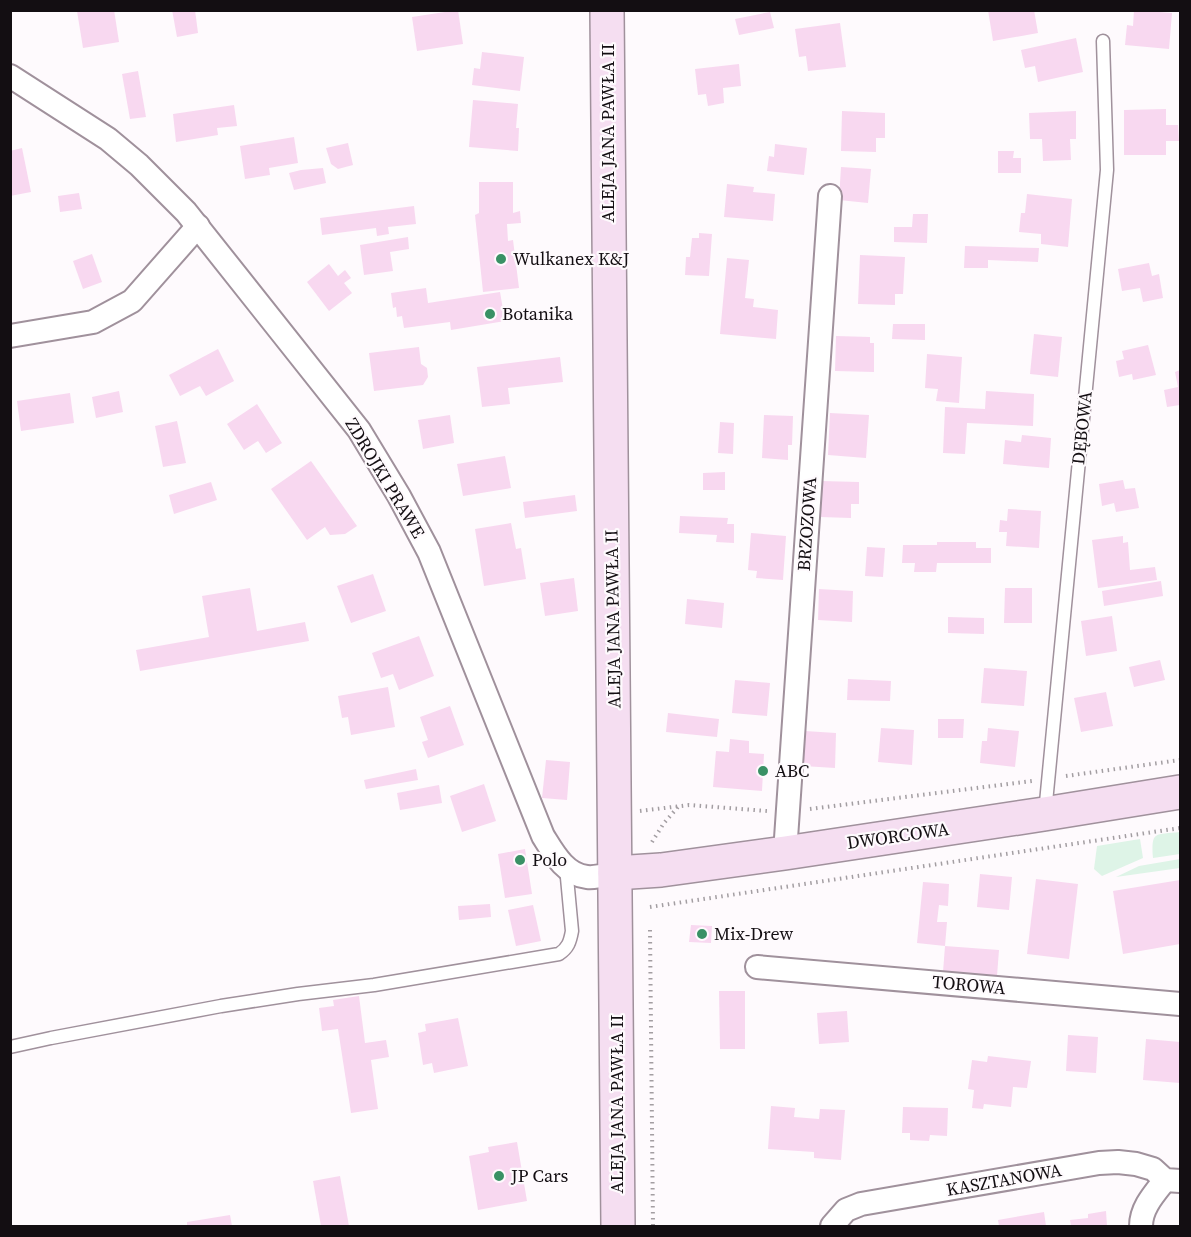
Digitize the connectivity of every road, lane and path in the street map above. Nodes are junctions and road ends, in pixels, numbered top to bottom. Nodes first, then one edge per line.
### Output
1 (607, 10) edge
2 (1103, 41) dead end
3 (10, 76) edge
4 (830, 196) dead end
5 (198, 226) junction
6 (10, 336) edge
7 (1180, 759) edge
8 (1048, 779) junction
9 (1180, 792) edge
10 (678, 806) junction
11 (636, 812) dead end
12 (788, 812) junction
13 (1044, 814) junction
14 (1180, 828) edge
15 (652, 842) dead end
16 (785, 853) junction
17 (566, 867) junction
18 (615, 873) junction
19 (650, 907) dead end
20 (650, 930) dead end
21 (757, 967) dead end
22 (1180, 1004) edge
23 (10, 1047) edge
24 (1173, 1180) edge
25 (618, 1227) edge
26 (653, 1227) edge
27 (832, 1227) edge
28 (1141, 1227) edge

1 - 18 main road, ALEJA JANA PAWŁA II
2 - 8 lane, DĘBOWA
3 - 5 street, ZDROJKI PRAWE
4 - 12 street, BRZOZOWA
5 - 6 street
5 - 17 street, ZDROJKI PRAWE
7 - 8 path
8 - 12 path
8 - 13 lane, DĘBOWA
9 - 13 main road, DWORCOWA
10 - 11 path
10 - 12 path
10 - 15 path
12 - 16 street, BRZOZOWA
13 - 16 main road, DWORCOWA
14 - 19 path
16 - 18 main road, DWORCOWA
17 - 18 street
17 - 23 lane
18 - 25 main road, ALEJA JANA PAWŁA II
20 - 26 path
21 - 22 street, TOROWA
24 - 27 street, KASZTANOWA
24 - 28 street

